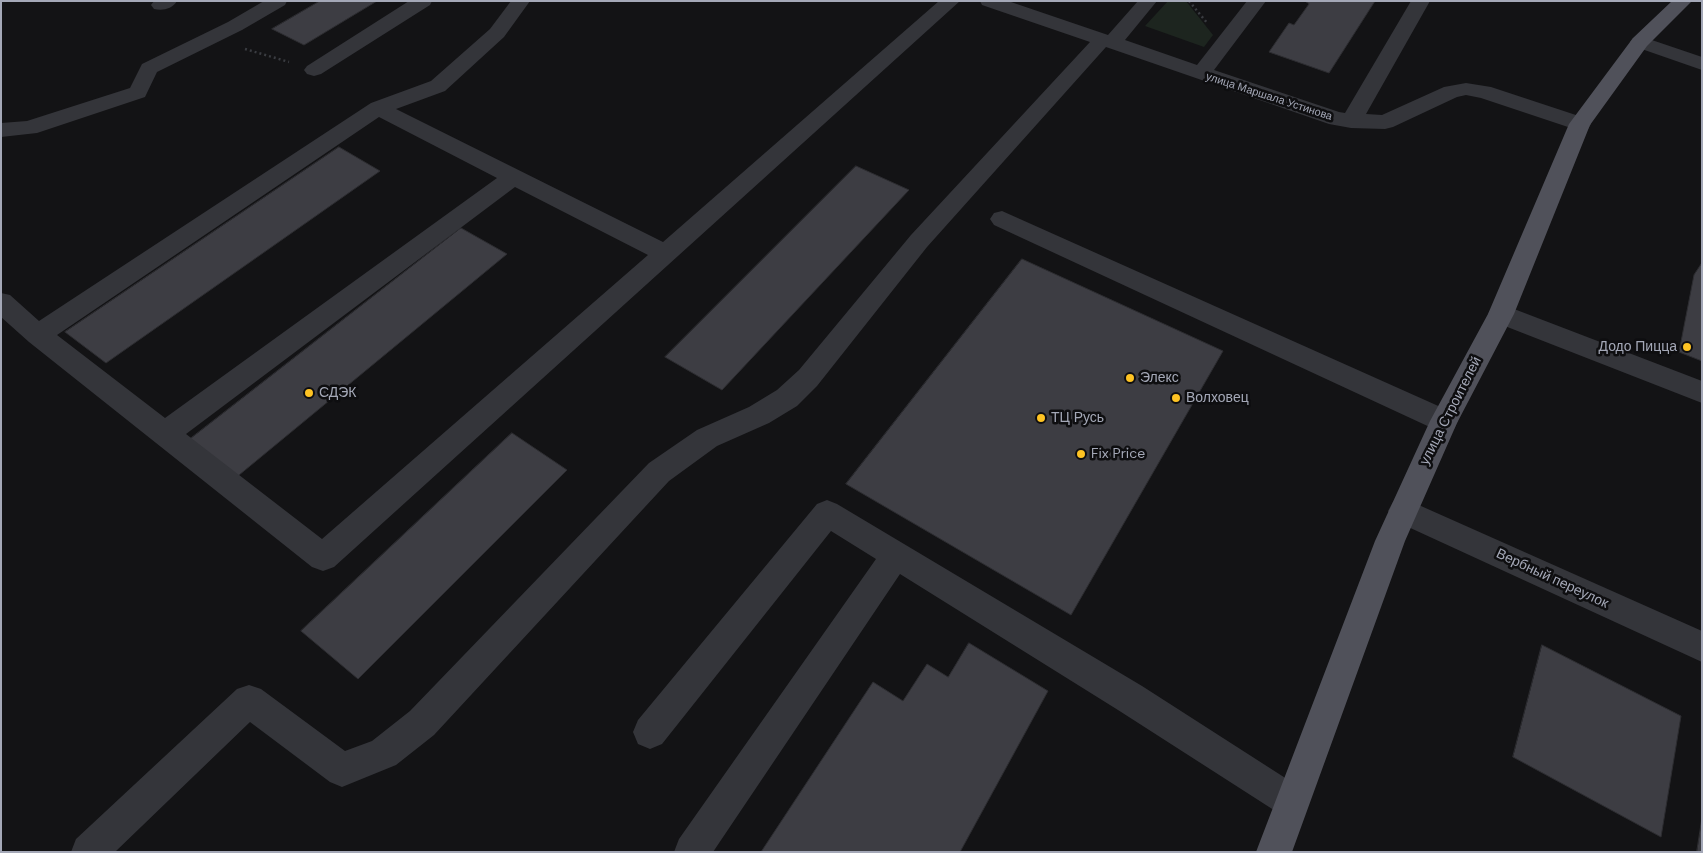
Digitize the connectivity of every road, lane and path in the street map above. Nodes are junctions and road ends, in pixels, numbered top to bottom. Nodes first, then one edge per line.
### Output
1 (278, 1) edge
2 (423, 1) edge
3 (522, 1) edge
4 (952, 1) edge
5 (989, 1) edge
6 (1148, 1) edge
7 (1257, 1) edge
8 (1421, 1) edge
9 (1683, 1) edge
10 (1107, 42) junction
11 (1640, 42) junction
12 (1702, 64) edge
13 (314, 70) dead end
14 (1201, 74) junction
15 (378, 108) junction
16 (1351, 121) junction
17 (1580, 124) junction
18 (1, 130) edge
19 (514, 176) junction
20 (1002, 219) dead end
21 (666, 254) junction
22 (1, 302) edge
23 (1501, 314) junction
24 (38, 336) junction
25 (1702, 392) edge
26 (1444, 421) junction
27 (165, 434) junction
28 (1403, 511) junction
29 (896, 555) junction
30 (1702, 647) edge
31 (650, 732) dead end
32 (1292, 802) junction
33 (89, 852) edge
34 (692, 852) edge
35 (1274, 852) edge

1 - 18 street
2 - 13 street
3 - 15 street
4 - 21 street
5 - 10 street, улица Маршала Устинова
6 - 10 street
7 - 14 street
8 - 16 street
9 - 11 main road, улица Строителей
10 - 14 street, улица Маршала Устинова
10 - 33 street
11 - 12 street
11 - 17 main road, улица Строителей
14 - 16 street, улица Маршала Устинова
15 - 19 street
15 - 24 street
16 - 17 street, улица Маршала Устинова
17 - 23 main road, улица Строителей
19 - 21 street
19 - 27 street
20 - 26 street
21 - 27 street
22 - 24 street
23 - 25 street
23 - 26 main road, улица Строителей
24 - 27 street
26 - 28 main road, улица Строителей
28 - 30 street, Вербный переулок
28 - 32 main road, улица Строителей
29 - 31 street
29 - 32 street
29 - 34 street
32 - 35 main road, улица Строителей

